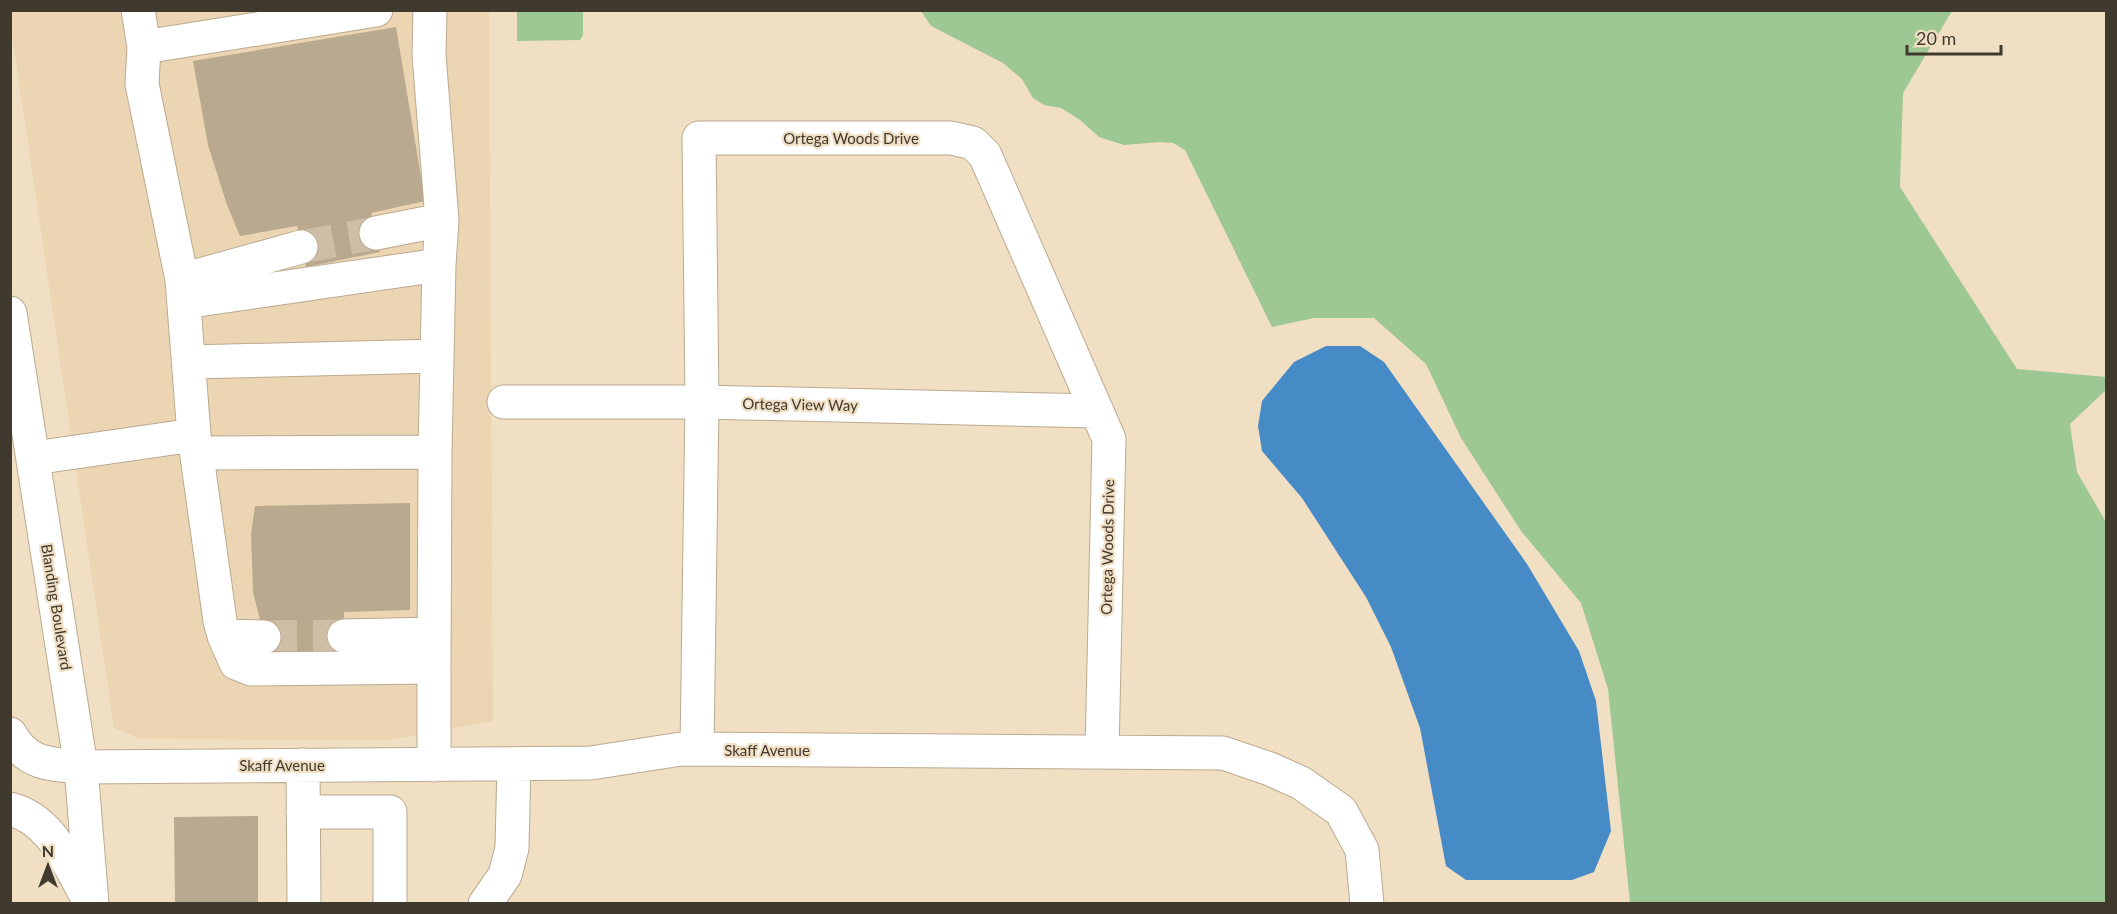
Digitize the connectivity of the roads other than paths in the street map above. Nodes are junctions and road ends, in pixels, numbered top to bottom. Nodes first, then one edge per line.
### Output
1 (138, 10) edge
2 (376, 10) edge
3 (430, 10) edge
4 (144, 47) junction
5 (442, 220) junction
6 (376, 233) tunnel mouth
7 (301, 247) tunnel mouth
8 (439, 265) junction
9 (183, 291) junction
10 (10, 313) edge
11 (437, 356) junction
12 (189, 362) junction
13 (504, 402) dead end
14 (702, 402) junction
15 (1097, 411) junction
16 (195, 444) junction
17 (435, 452) junction
18 (34, 458) junction
19 (434, 634) junction
20 (224, 636) junction
21 (344, 636) tunnel mouth
22 (264, 637) tunnel mouth
23 (434, 667) junction
24 (10, 734) edge
25 (697, 749) junction
26 (1102, 752) junction
27 (514, 764) junction
28 (303, 765) junction
29 (434, 765) junction
30 (81, 767) junction
31 (10, 808) edge
32 (303, 812) junction
33 (91, 903) edge
34 (303, 903) edge
35 (390, 903) edge
36 (485, 903) edge
37 (1367, 903) edge

1 - 4 street
2 - 4 street
3 - 5 street
4 - 9 street
5 - 6 street
5 - 8 street
7 - 9 street
8 - 9 street
8 - 11 street
9 - 12 street
10 - 18 street, Blanding Boulevard
11 - 12 street
11 - 17 street
12 - 16 street
13 - 14 street, Ortega View Way
14 - 15 street, Ortega View Way
14 - 15 street, Ortega Woods Drive
14 - 25 street, Ortega Woods Drive
15 - 26 street, Ortega Woods Drive
16 - 17 street
16 - 18 street
16 - 20 street
17 - 19 street
18 - 30 street, Blanding Boulevard
19 - 21 street
19 - 23 street
20 - 22 street
20 - 23 street
23 - 29 street
24 - 30 street, Skaff Avenue
25 - 26 street, Skaff Avenue
25 - 27 street, Skaff Avenue
26 - 37 street, Skaff Avenue
27 - 29 street, Skaff Avenue
27 - 36 street
28 - 29 street, Skaff Avenue
28 - 30 street, Skaff Avenue
28 - 32 street
30 - 33 street, Blanding Boulevard
31 - 33 street
32 - 34 street
32 - 35 street

